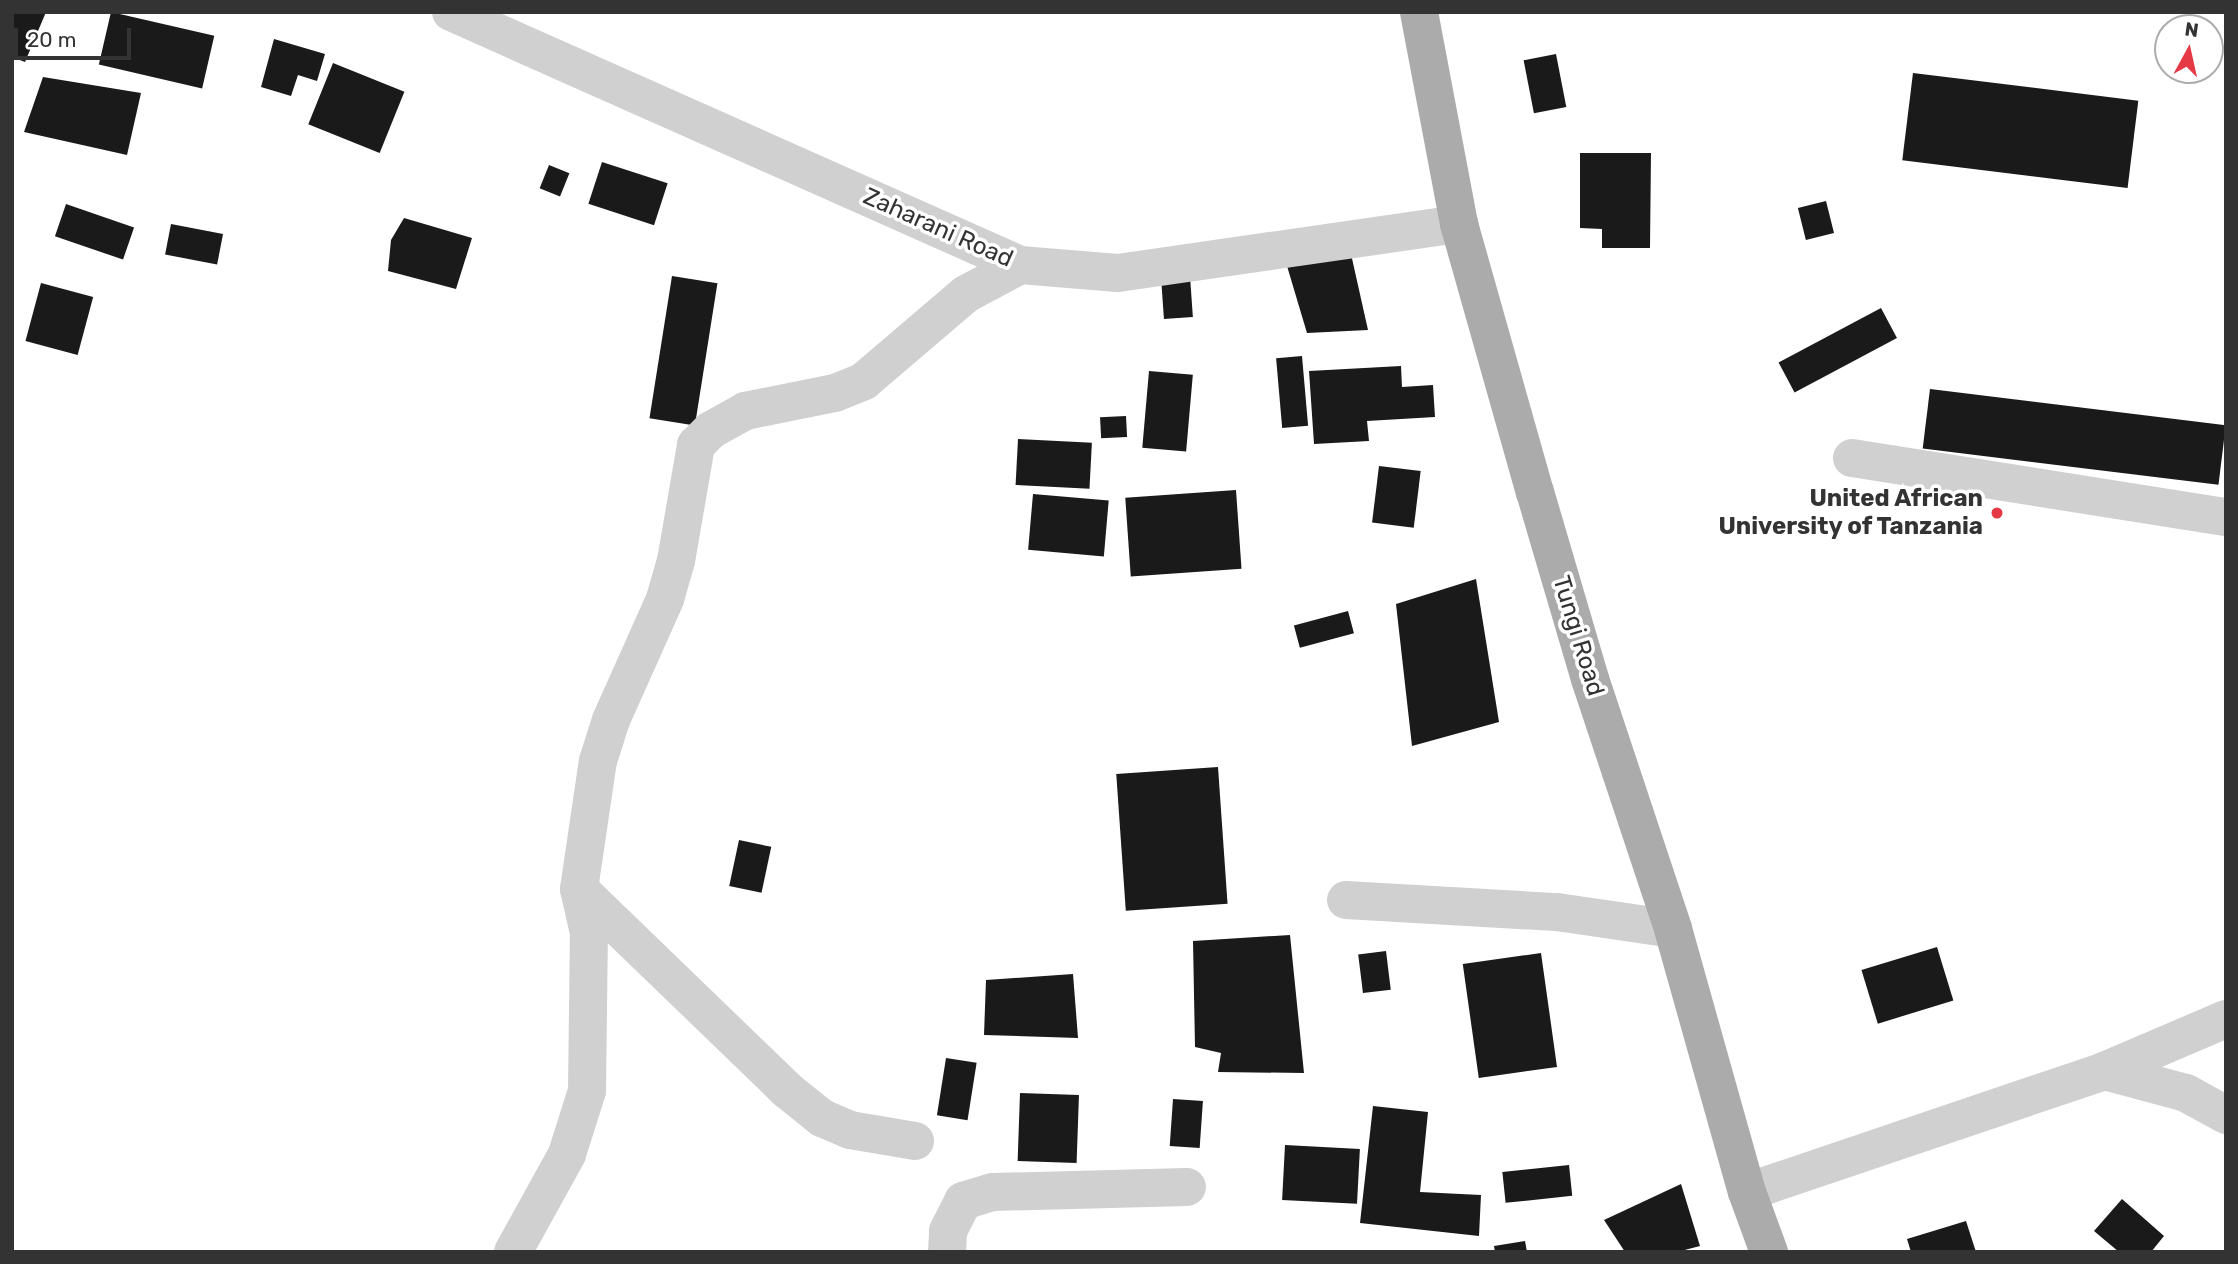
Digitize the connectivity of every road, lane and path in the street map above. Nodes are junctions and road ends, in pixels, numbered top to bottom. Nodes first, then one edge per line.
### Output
1 (451, 12) edge
2 (1419, 12) edge
3 (1459, 224) junction
4 (1020, 265) junction
5 (1852, 458) dead end
6 (2226, 517) edge
7 (579, 888) junction
8 (1346, 900) dead end
9 (1673, 929) junction
10 (2226, 1019) edge
11 (2104, 1071) junction
12 (2226, 1115) edge
13 (915, 1141) dead end
14 (1188, 1188) dead end
15 (1747, 1192) junction
16 (513, 1252) edge
17 (947, 1252) edge
18 (1769, 1252) edge

1 - 4 street, Zaharani Road
2 - 3 main road, Tungi Road
3 - 4 street, Zaharani Road
3 - 9 main road, Tungi Road
4 - 7 street
5 - 6 street
7 - 13 street
7 - 16 street
8 - 9 street
9 - 15 main road, Tungi Road
10 - 11 street
11 - 12 street
11 - 15 street
14 - 17 street
15 - 18 main road, Tungi Road

